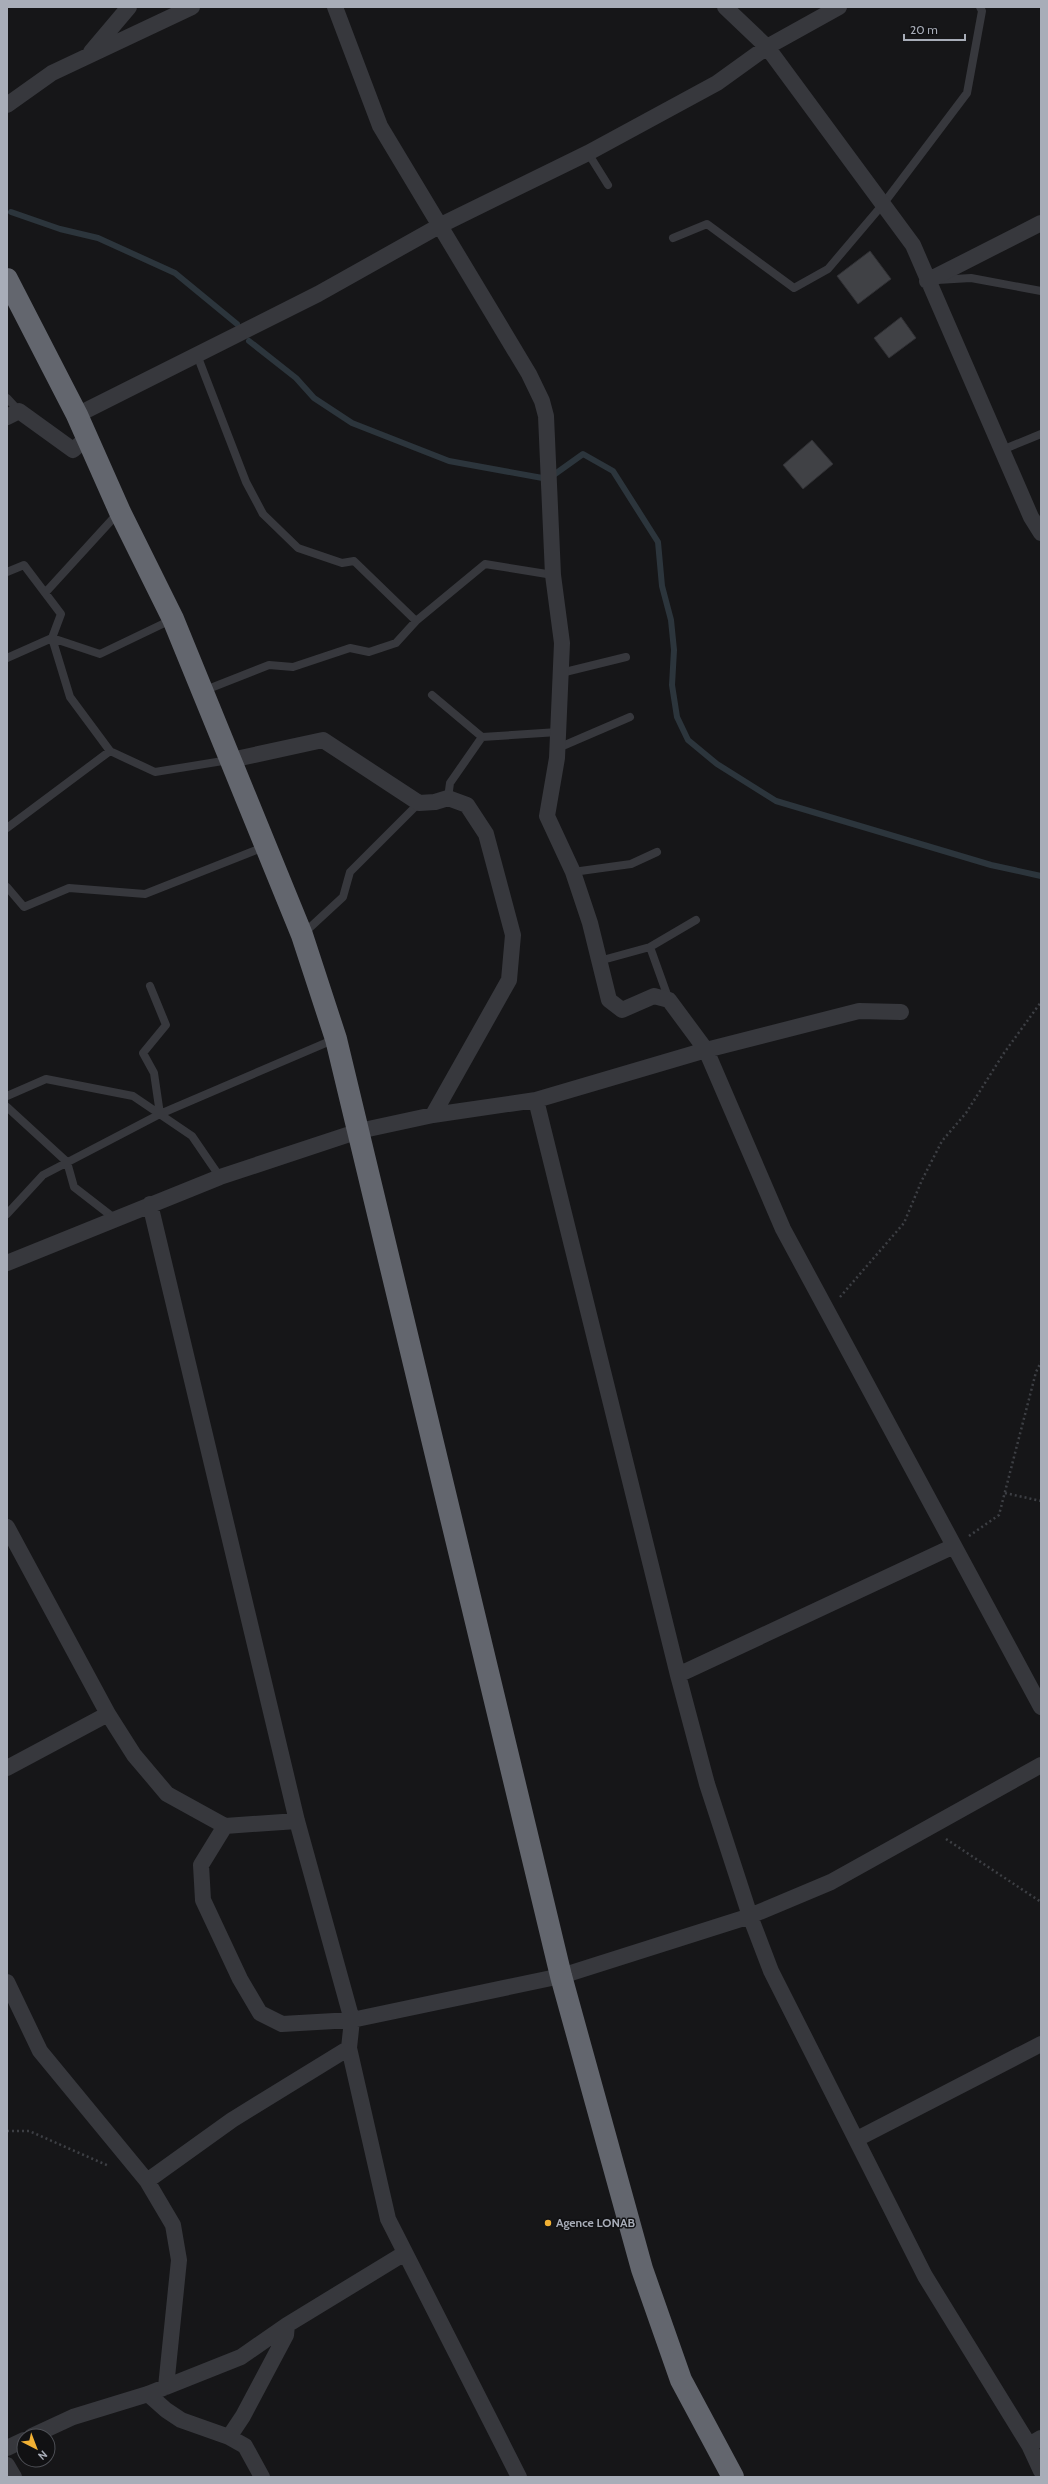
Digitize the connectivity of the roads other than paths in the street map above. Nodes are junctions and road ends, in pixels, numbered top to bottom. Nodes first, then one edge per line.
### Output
1 (129, 7) edge
2 (192, 7) edge
3 (335, 7) edge
4 (725, 7) edge
5 (839, 7) edge
6 (980, 7) edge
7 (767, 48) junction
8 (88, 55) junction
9 (7, 105) edge
10 (588, 153) junction
11 (608, 185) dead end
12 (884, 204) junction
13 (1041, 223) edge
14 (441, 225) junction
15 (673, 238) dead end
16 (7, 279) edge
17 (927, 281) junction
18 (1041, 291) edge
19 (197, 355) junction
20 (7, 398) edge
21 (13, 414) edge
22 (77, 415) junction
23 (1041, 434) edge
24 (87, 438) junction
25 (1002, 450) junction
26 (120, 512) junction
27 (1041, 533) edge
28 (7, 572) edge
29 (553, 575) junction
30 (45, 593) junction
31 (173, 619) junction
32 (416, 621) junction
33 (52, 638) junction
34 (626, 656) dead end
35 (7, 658) edge
36 (561, 673) junction
37 (203, 691) junction
38 (432, 695) dead end
39 (630, 717) dead end
40 (558, 732) junction
41 (482, 737) junction
42 (558, 748) junction
43 (110, 751) junction
44 (231, 760) junction
45 (448, 798) junction
46 (419, 803) junction
47 (7, 828) edge
48 (264, 847) junction
49 (657, 852) dead end
50 (573, 872) junction
51 (7, 887) edge
52 (696, 920) dead end
53 (302, 935) junction
54 (650, 947) junction
55 (599, 961) junction
56 (150, 986) dead end
57 (669, 1000) junction
58 (901, 1012) dead end
59 (336, 1039) junction
60 (706, 1050) junction
61 (7, 1096) edge
62 (536, 1100) junction
63 (7, 1107) edge
64 (160, 1114) junction
65 (433, 1115) junction
66 (360, 1131) junction
67 (67, 1162) junction
68 (220, 1177) junction
69 (150, 1204) junction
70 (7, 1214) edge
71 (114, 1218) junction
72 (7, 1262) edge
73 (7, 1527) edge
74 (954, 1546) junction
75 (678, 1675) junction
76 (1041, 1707) edge
77 (108, 1714) junction
78 (1041, 1765) edge
79 (7, 1768) edge
80 (297, 1821) junction
81 (225, 1826) junction
82 (750, 1916) junction
83 (561, 1976) junction
84 (7, 1982) edge
85 (352, 2020) junction
86 (1041, 2044) edge
87 (349, 2048) junction
88 (857, 2139) junction
89 (147, 2181) junction
90 (405, 2253) junction
91 (287, 2325) junction
92 (166, 2387) junction
93 (148, 2394) junction
94 (49, 2428) edge
95 (229, 2437) junction
96 (1035, 2442) edge
97 (7, 2465) edge
98 (1041, 2471) edge
99 (14, 2477) edge
100 (262, 2477) edge
101 (519, 2477) edge
102 (733, 2477) edge

1 - 8 street
2 - 8 street
3 - 14 street
4 - 7 street
5 - 7 street
6 - 12 lane
7 - 10 street
7 - 12 street
8 - 9 street
10 - 11 lane
10 - 14 street
12 - 15 lane
12 - 17 street
13 - 17 street
14 - 19 street
14 - 29 street
16 - 22 highway
17 - 18 lane
17 - 25 street
19 - 22 street
19 - 32 lane
20 - 21 lane
21 - 24 street
22 - 24 highway
23 - 25 lane
24 - 26 highway
25 - 27 street
26 - 30 lane
26 - 31 highway
28 - 30 lane
29 - 32 lane
29 - 36 street
30 - 33 lane
31 - 33 lane
31 - 37 highway
32 - 37 lane
33 - 35 lane
33 - 43 lane
34 - 36 lane
36 - 40 street
37 - 44 highway
38 - 41 lane
39 - 42 lane
40 - 41 lane
40 - 42 street
41 - 45 lane
42 - 50 street
43 - 44 lane
43 - 47 lane
44 - 46 street
44 - 48 highway
45 - 46 street
45 - 65 street
46 - 53 lane
48 - 51 lane
48 - 53 highway
49 - 50 lane
50 - 55 street
52 - 54 lane
53 - 59 highway
54 - 55 lane
54 - 57 lane
55 - 57 street
56 - 64 lane
57 - 60 street
58 - 60 street
59 - 64 lane
59 - 66 highway
60 - 62 street
60 - 74 street
61 - 64 lane
62 - 65 street
62 - 75 street
63 - 67 lane
64 - 67 lane
64 - 68 lane
65 - 66 street
66 - 68 street
66 - 83 highway
67 - 70 lane
67 - 71 lane
68 - 69 street
69 - 71 street
69 - 80 street
71 - 72 street
73 - 77 street
74 - 75 street
74 - 76 street
75 - 82 street
77 - 79 street
77 - 81 street
78 - 82 street
80 - 81 street
80 - 85 street
81 - 85 street
82 - 83 street
82 - 88 street
83 - 85 street
83 - 102 highway
84 - 89 street
85 - 87 street
86 - 88 street
87 - 89 street
87 - 90 street
88 - 96 street
89 - 92 street
90 - 91 street
90 - 101 street
91 - 92 street
91 - 95 street
92 - 93 street
93 - 94 street
93 - 95 street
95 - 100 street
96 - 98 street
97 - 99 street

